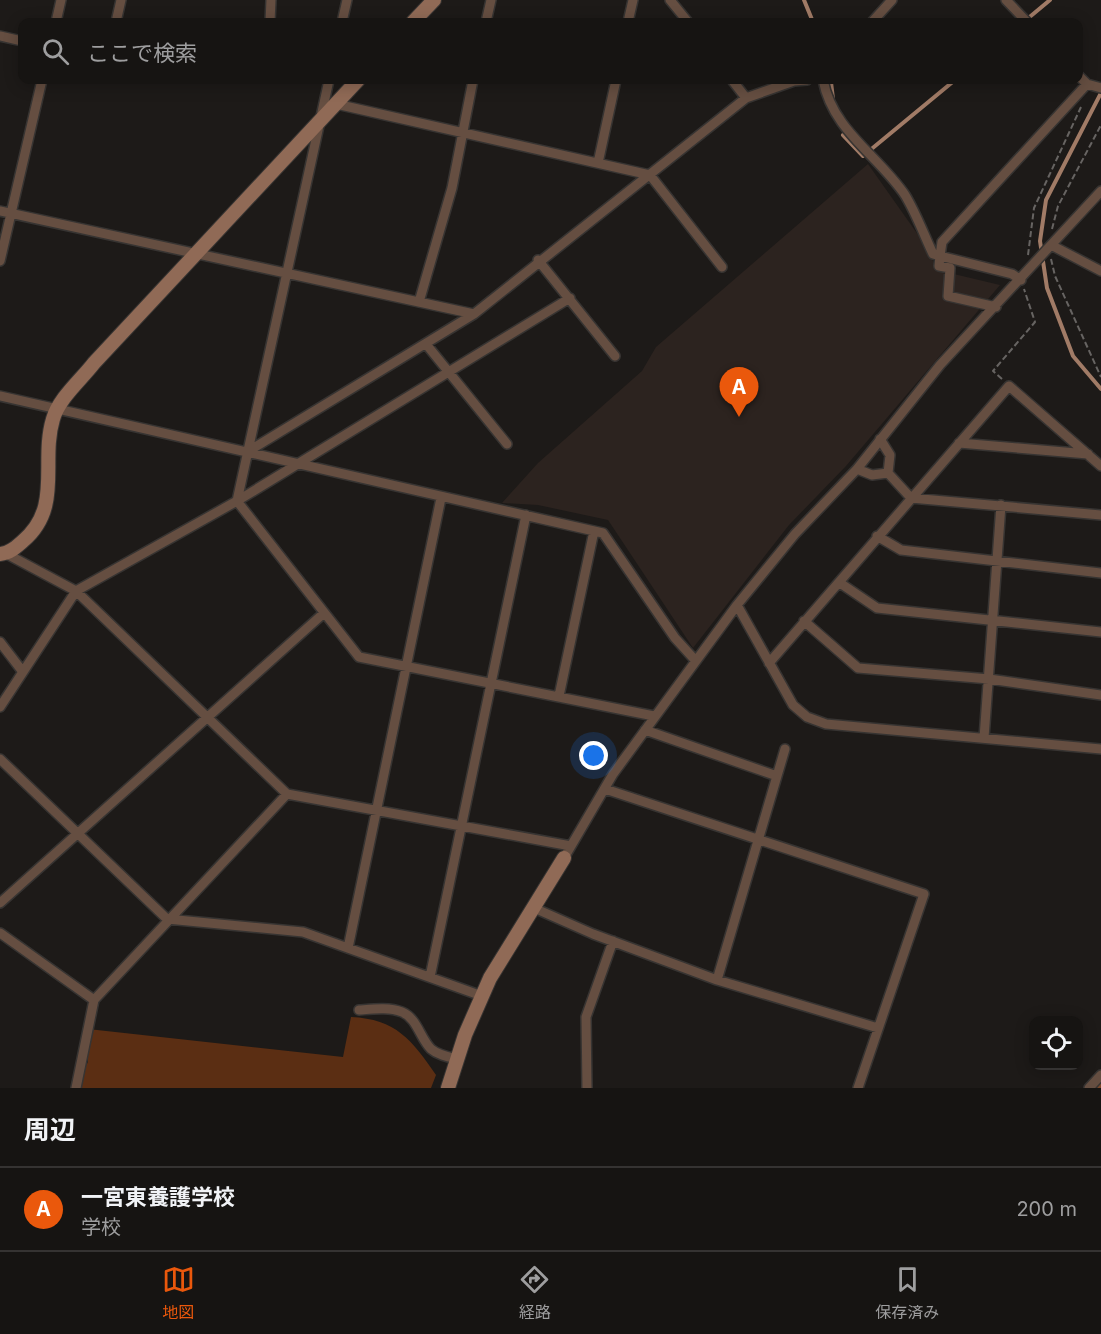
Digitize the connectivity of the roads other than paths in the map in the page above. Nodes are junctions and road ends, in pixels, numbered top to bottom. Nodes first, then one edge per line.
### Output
1 (61, 0) edge
2 (121, 0) edge
3 (271, 0) edge
4 (347, 0) edge
5 (434, 0) edge
6 (491, 0) edge
7 (633, 0) edge
8 (659, 0) edge
9 (892, 0) edge
10 (1006, 0) edge
11 (672, 2) edge
12 (57, 18) edge
13 (117, 18) edge
14 (270, 18) edge
15 (343, 18) edge
16 (416, 18) edge
17 (487, 18) edge
18 (629, 18) edge
19 (684, 18) edge
20 (876, 18) edge
21 (1022, 18) edge
22 (0, 36) edge
23 (18, 41) edge
24 (41, 84) edge
25 (328, 84) edge
26 (354, 84) edge
27 (472, 84) edge
28 (615, 84) edge
29 (735, 84) edge
30 (786, 84) edge
31 (824, 84) edge
32 (1094, 86) edge
33 (746, 98) junction
34 (336, 104) junction
35 (319, 122) junction
36 (461, 132) junction
37 (598, 163) junction
38 (650, 175) junction
39 (1101, 191) edge
40 (0, 211) edge
41 (11, 214) junction
42 (1049, 247) junction
43 (195, 255) junction
44 (940, 256) junction
45 (538, 260) junction
46 (0, 261) edge
47 (722, 267) dead end
48 (1101, 271) edge
49 (285, 273) junction
50 (1021, 280) junction
51 (570, 298) junction
52 (419, 302) junction
53 (996, 307) junction
54 (474, 314) junction
55 (426, 344) junction
56 (615, 356) dead end
57 (449, 372) junction
58 (0, 396) edge
59 (58, 409) junction
60 (880, 439) junction
61 (959, 443) junction
62 (507, 444) dead end
63 (247, 452) junction
64 (1088, 454) junction
65 (298, 464) junction
66 (1101, 465) edge
67 (857, 469) junction
68 (888, 473) junction
69 (441, 498) junction
70 (911, 498) junction
71 (237, 501) junction
72 (1001, 505) junction
73 (1101, 515) edge
74 (526, 516) junction
75 (594, 531) junction
76 (877, 536) junction
77 (3, 553) edge
78 (999, 562) junction
79 (1101, 573) edge
80 (840, 583) junction
81 (76, 591) junction
82 (737, 605) junction
83 (324, 614) junction
84 (804, 621) junction
85 (994, 621) junction
86 (1101, 632) edge
87 (0, 642) edge
88 (695, 660) junction
89 (769, 663) junction
90 (407, 665) junction
91 (23, 672) junction
92 (989, 680) junction
93 (491, 682) junction
94 (1101, 695) edge
95 (559, 696) junction
96 (0, 707) edge
97 (206, 716) junction
98 (654, 716) junction
99 (645, 730) junction
100 (984, 738) junction
101 (785, 749) dead end
102 (1101, 749) edge
103 (0, 759) edge
104 (777, 776) junction
105 (605, 789) junction
106 (287, 794) junction
107 (377, 812) junction
108 (460, 827) junction
109 (77, 833) junction
110 (757, 841) junction
111 (568, 852) junction
112 (0, 903) edge
113 (534, 908) junction
114 (167, 919) junction
115 (0, 933) edge
116 (613, 941) junction
117 (348, 948) junction
118 (430, 977) junction
119 (717, 980) junction
120 (482, 996) junction
121 (94, 1000) junction
122 (359, 1010) dead end
123 (878, 1028) junction
124 (457, 1059) junction
125 (1101, 1075) edge
126 (76, 1088) edge
127 (448, 1088) edge
128 (587, 1088) edge
129 (858, 1088) edge
130 (1089, 1088) edge

1 - 12 street
2 - 13 street
3 - 14 street
4 - 15 street
5 - 16 street
6 - 17 street
7 - 18 street
8 - 11 street
9 - 20 street
10 - 21 street
11 - 19 street
22 - 23 street
24 - 41 street
25 - 35 street
26 - 34 street
27 - 36 street
28 - 37 street
29 - 33 street
30 - 33 street
31 - 44 street
32 - 44 street
33 - 38 street
34 - 35 street
34 - 36 street
35 - 43 street
35 - 49 street
36 - 37 street
36 - 52 street
37 - 38 street
38 - 45 street
38 - 47 street
39 - 42 street
40 - 41 street
41 - 43 street
41 - 46 street
42 - 48 street
42 - 50 street
43 - 49 street
43 - 59 street
44 - 50 street
44 - 53 street
45 - 51 street
45 - 54 street
49 - 52 street
49 - 63 street
50 - 53 street
51 - 56 street
51 - 57 street
52 - 54 street
53 - 60 street
54 - 55 street
55 - 57 street
55 - 63 street
57 - 62 street
57 - 65 street
58 - 59 street
59 - 63 street
59 - 77 street
60 - 67 street
60 - 68 street
61 - 64 street
61 - 64 street
61 - 70 street
63 - 65 street
63 - 71 street
64 - 66 street
65 - 69 street
65 - 71 street
67 - 68 street
67 - 82 street
68 - 70 street
69 - 74 street
69 - 90 street
70 - 72 street
70 - 76 street
71 - 81 street
71 - 83 street
72 - 73 street
72 - 78 street
74 - 75 street
74 - 93 street
75 - 88 street
75 - 95 street
76 - 78 street
76 - 80 street
77 - 81 street
78 - 79 street
78 - 85 street
80 - 84 street
80 - 85 street
81 - 91 street
81 - 97 street
82 - 88 street
82 - 89 street
83 - 90 street
83 - 97 street
84 - 89 street
84 - 92 street
85 - 86 street
85 - 92 street
87 - 91 street
88 - 98 street
89 - 100 street
90 - 93 street
90 - 107 street
91 - 96 street
92 - 94 street
92 - 100 street
93 - 95 street
93 - 108 street
95 - 98 street
97 - 106 street
97 - 109 street
98 - 99 street
99 - 104 street
99 - 105 street
100 - 102 street
101 - 104 street
103 - 109 street
104 - 110 street
105 - 110 street
105 - 111 street
106 - 107 street
106 - 114 street
107 - 108 street
107 - 117 street
108 - 111 street
108 - 118 street
109 - 112 street
109 - 114 street
110 - 119 street
110 - 123 street
111 - 113 street
113 - 116 street
113 - 120 street
114 - 117 street
114 - 121 street
115 - 121 street
116 - 119 street
116 - 128 street
117 - 118 street
118 - 120 street
119 - 123 street
120 - 124 street
121 - 126 street
122 - 124 street
123 - 129 street
124 - 127 street
125 - 130 street

